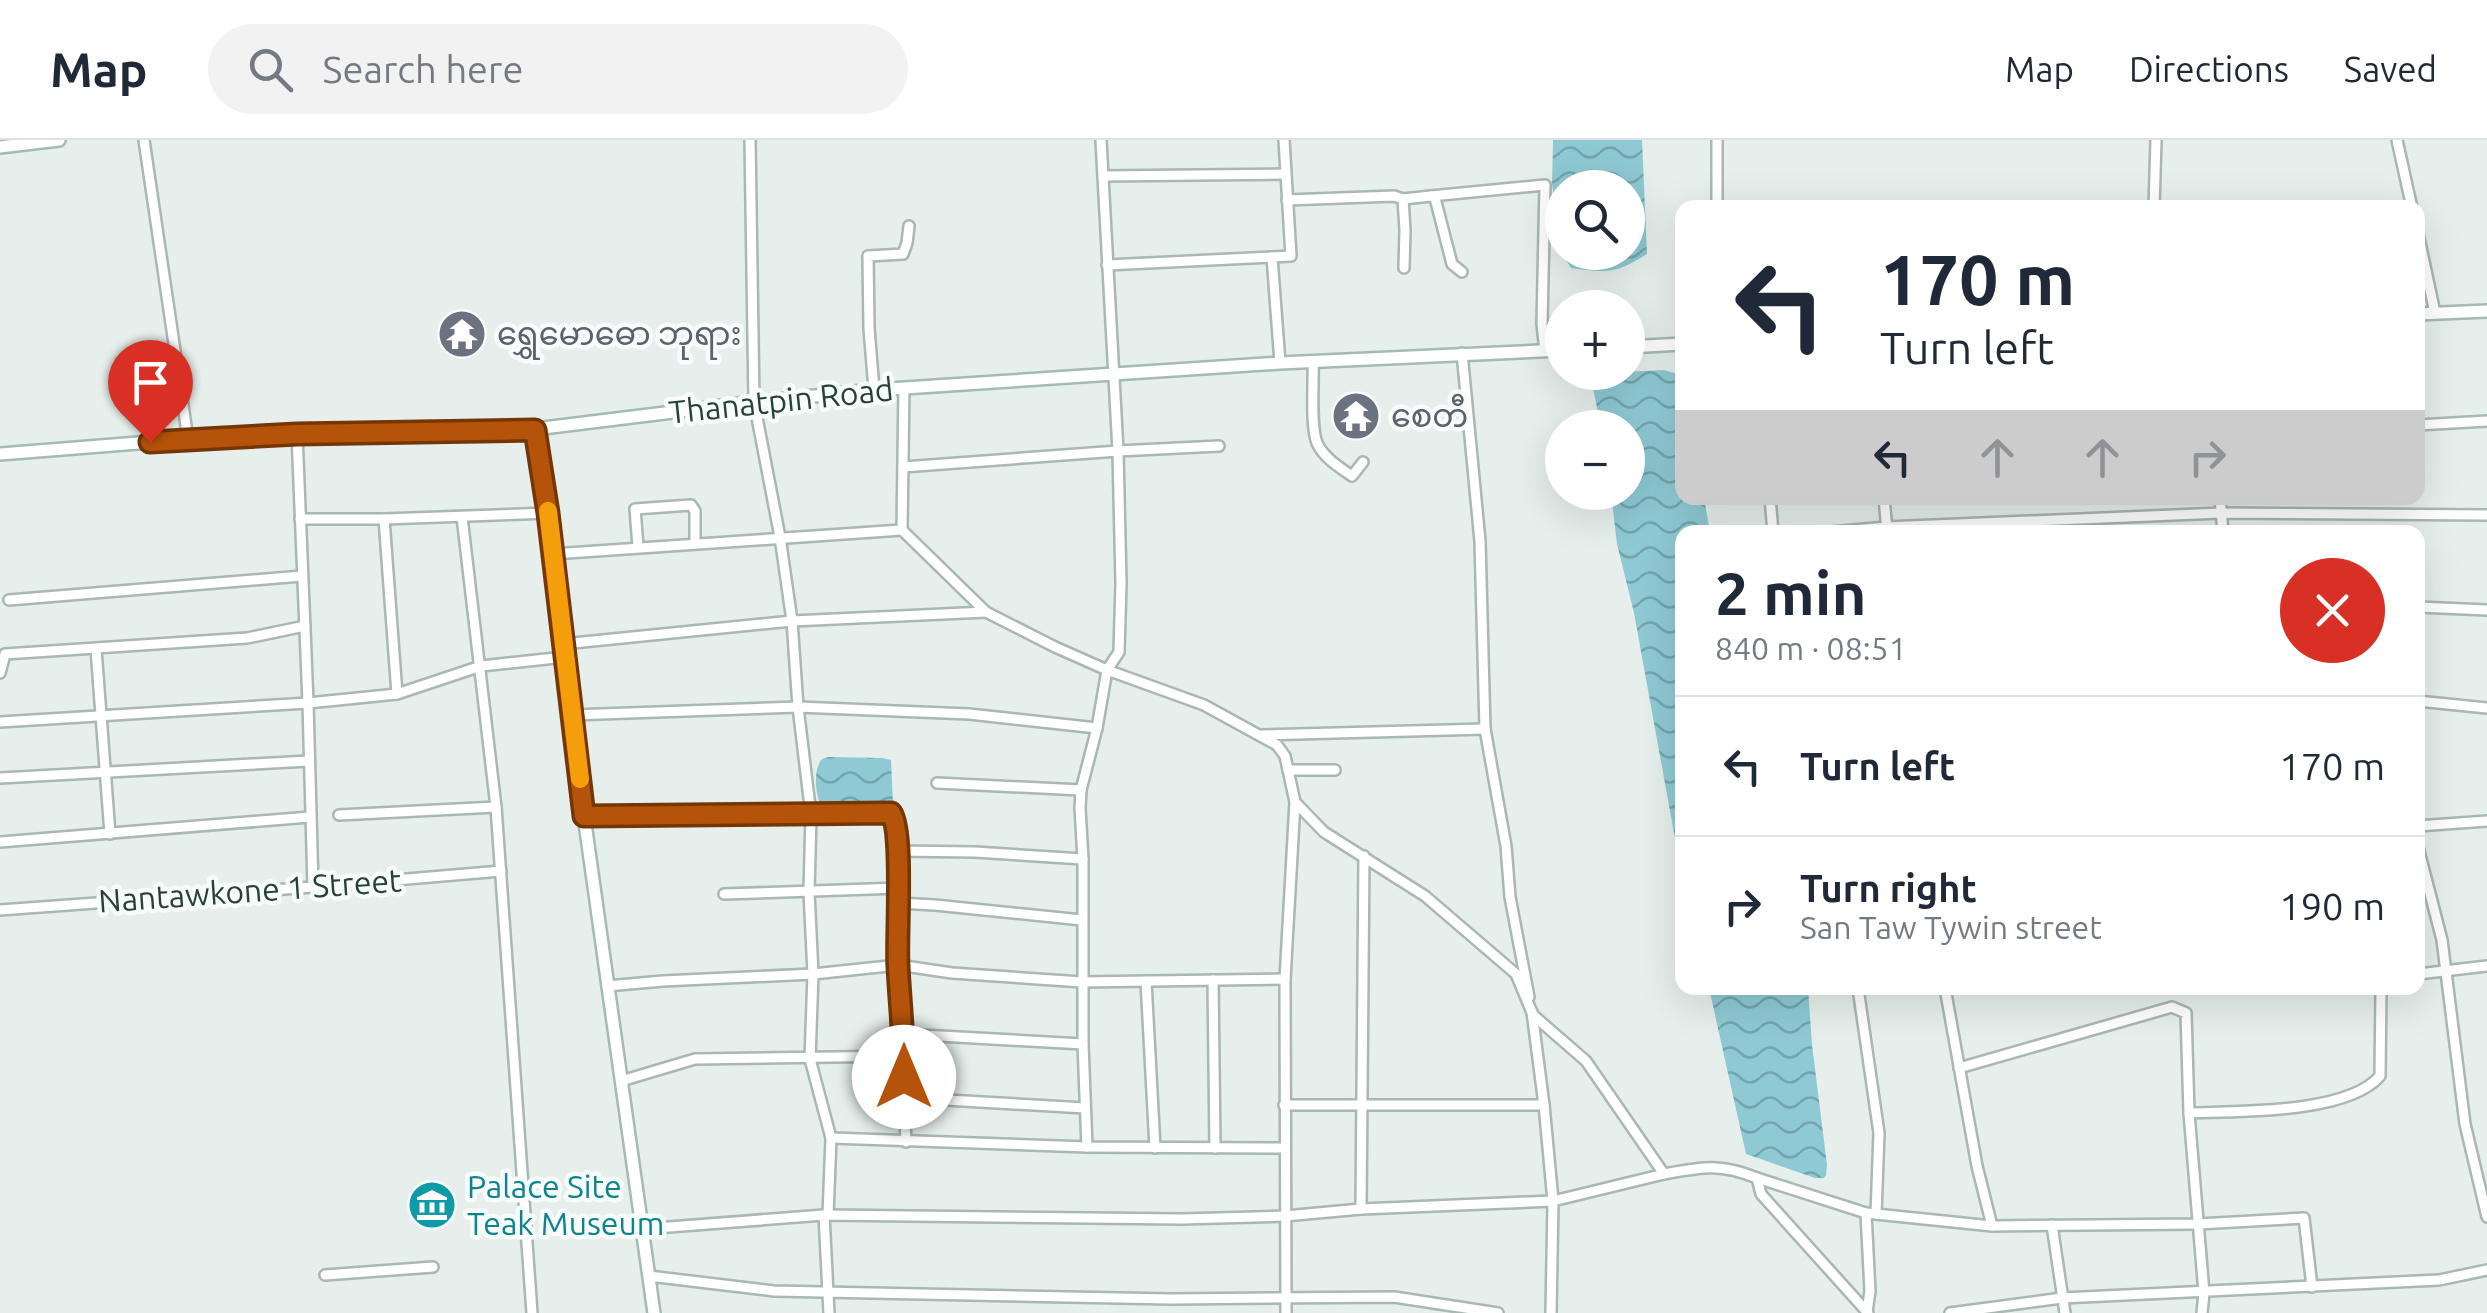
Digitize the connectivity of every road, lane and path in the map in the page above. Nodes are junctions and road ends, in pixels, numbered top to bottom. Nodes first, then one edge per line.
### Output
1 (59, 140) edge
2 (144, 140) edge
3 (750, 140) edge
4 (1101, 140) edge
5 (1284, 140) edge
6 (1717, 140) edge
7 (2156, 140) edge
8 (2397, 140) edge
9 (0, 146) edge
10 (1285, 174) junction
11 (1103, 176) junction
12 (1431, 196) junction
13 (1403, 198) junction
14 (1287, 200) junction
15 (1717, 200) edge
16 (2154, 200) edge
17 (2410, 200) edge
18 (909, 226) dead end
19 (1272, 257) junction
20 (1106, 266) junction
21 (2425, 266) edge
22 (1404, 268) dead end
23 (1462, 272) dead end
24 (2487, 311) edge
25 (2435, 313) junction
26 (2425, 314) edge
27 (1675, 344) edge
28 (1645, 346) edge
29 (1544, 350) joint
30 (1462, 354) junction
31 (1313, 361) junction
32 (1280, 363) junction
33 (1112, 373) junction
34 (904, 388) junction
35 (874, 390) junction
36 (754, 402) junction
37 (2487, 422) edge
38 (2425, 425) edge
39 (535, 430) junction
40 (297, 434) junction
41 (188, 439) junction
42 (1220, 446) dead end
43 (1118, 450) junction
44 (0, 454) edge
45 (1363, 462) dead end
46 (903, 467) junction
47 (2220, 505) edge
48 (548, 513) junction
49 (2220, 513) junction
50 (2487, 515) edge
51 (462, 517) junction
52 (300, 519) junction
53 (384, 519) junction
54 (1985, 525) edge
55 (2222, 525) edge
56 (902, 530) junction
57 (780, 538) junction
58 (695, 543) junction
59 (638, 546) junction
60 (553, 554) junction
61 (302, 576) junction
62 (9, 600) dead end
63 (2425, 607) edge
64 (2487, 610) edge
65 (986, 612) junction
66 (792, 621) junction
67 (305, 626) junction
68 (96, 649) junction
69 (564, 650) junction
70 (480, 666) junction
71 (1107, 670) junction
72 (0, 673) edge
73 (397, 694) junction
74 (308, 703) junction
75 (2425, 703) edge
76 (798, 707) junction
77 (2487, 708) edge
78 (102, 715) junction
79 (572, 715) junction
80 (0, 722) edge
81 (1097, 728) junction
82 (1485, 729) junction
83 (1258, 735) junction
84 (308, 761) junction
85 (1288, 770) junction
86 (1335, 770) dead end
87 (105, 772) junction
88 (0, 778) edge
89 (938, 783) dead end
90 (1081, 790) junction
91 (1295, 802) junction
92 (496, 806) junction
93 (339, 815) dead end
94 (811, 815) junction
95 (584, 816) junction
96 (310, 817) junction
97 (2487, 821) edge
98 (2425, 825) edge
99 (110, 834) junction
100 (0, 842) edge
101 (898, 851) junction
102 (1364, 856) junction
103 (1082, 859) junction
104 (501, 871) junction
105 (2425, 874) edge
106 (312, 887) junction
107 (898, 888) junction
108 (809, 892) junction
109 (724, 894) dead end
110 (898, 903) junction
111 (0, 910) edge
112 (1082, 920) junction
113 (898, 965) junction
114 (2487, 966) edge
115 (2445, 970) junction
116 (2425, 973) edge
117 (813, 974) junction
118 (1285, 979) junction
119 (1213, 980) junction
120 (1146, 981) junction
121 (1082, 982) junction
122 (607, 986) junction
123 (1859, 995) edge
124 (1946, 995) edge
125 (2381, 995) edge
126 (1533, 1015) junction
127 (904, 1034) junction
128 (1082, 1044) junction
129 (904, 1056) junction
130 (810, 1059) junction
131 (1959, 1068) junction
132 (621, 1081) junction
133 (899, 1097) junction
134 (1284, 1104) junction
135 (1361, 1104) junction
136 (1544, 1104) junction
137 (1085, 1108) junction
138 (2189, 1113) junction
139 (832, 1138) junction
140 (906, 1142) junction
141 (1088, 1146) junction
142 (1155, 1148) junction
143 (1215, 1148) junction
144 (1285, 1148) junction
145 (1664, 1174) junction
146 (1757, 1178) junction
147 (1553, 1201) junction
148 (1361, 1210) junction
149 (1871, 1214) junction
150 (826, 1215) junction
151 (1285, 1216) junction
152 (2487, 1217) edge
153 (2198, 1224) junction
154 (2052, 1225) junction
155 (1992, 1226) junction
156 (643, 1229) junction
157 (432, 1268) dead end
158 (2487, 1270) edge
159 (325, 1275) dead end
160 (649, 1276) junction
161 (2312, 1287) junction
162 (826, 1290) junction
163 (2204, 1293) junction
164 (1286, 1297) junction
165 (2062, 1298) junction
166 (1868, 1312) edge
167 (532, 1313) edge
168 (654, 1313) edge
169 (829, 1313) edge
170 (1286, 1313) edge
171 (1498, 1313) edge
172 (1551, 1313) edge
173 (1950, 1313) edge
174 (2064, 1313) edge
175 (2202, 1313) edge

1 - 9 main road
2 - 41 street
3 - 36 street
4 - 11 street
5 - 10 street
6 - 15 street
7 - 16 street
8 - 17 street
10 - 11 street
10 - 14 street
11 - 20 street
12 - 13 street
12 - 23 street
12 - 29 street
13 - 14 street
13 - 22 street
14 - 19 street
18 - 35 street
19 - 20 street
19 - 32 street
20 - 33 street
21 - 25 street
24 - 25 main road
25 - 26 main road
27 - 28 main road
29 - 30 main road, Thanatpin Road
30 - 31 main road, Thanatpin Road
30 - 82 street
31 - 32 main road, Thanatpin Road
31 - 45 street
32 - 33 main road, Thanatpin Road
33 - 34 main road, Thanatpin Road
33 - 43 street
34 - 35 main road, Thanatpin Road
34 - 46 street
35 - 36 main road, Thanatpin Road
36 - 39 main road, Thanatpin Road
36 - 57 street
37 - 38 street
39 - 40 main road, Thanatpin Road
39 - 48 main road
40 - 41 main road, Thanatpin Road
40 - 52 street
41 - 44 main road, Thanatpin Road
42 - 43 street
43 - 46 street
43 - 71 street
46 - 56 street
47 - 49 street
48 - 51 street
48 - 60 main road
49 - 50 street
49 - 54 street
49 - 55 street
51 - 53 street
51 - 70 street
52 - 53 street
52 - 61 street
53 - 73 street
56 - 57 street
56 - 65 street
57 - 58 street
57 - 66 street
58 - 59 street
58 - 59 street
59 - 60 street
60 - 69 main road
61 - 62 street
61 - 67 street
63 - 64 street
65 - 66 street
65 - 71 street
66 - 69 street
66 - 76 street
67 - 68 street
67 - 74 street
68 - 72 street
68 - 78 street
69 - 70 street
69 - 79 main road
70 - 73 street
70 - 92 street
71 - 81 street
71 - 83 street
73 - 74 street
74 - 78 street
74 - 84 street
75 - 77 street
76 - 79 street
76 - 81 street
76 - 94 street
78 - 80 street
78 - 87 street
79 - 95 main road
81 - 90 street
82 - 83 street
82 - 126 street
83 - 85 street
84 - 87 street
84 - 96 street
85 - 86 street
85 - 91 street
87 - 88 street
87 - 99 street
89 - 90 street
90 - 103 street
91 - 102 street
91 - 118 street
92 - 93 street
92 - 104 street
94 - 95 street
94 - 101 street
94 - 108 street
95 - 122 main road
96 - 99 street
96 - 106 street
97 - 98 street
99 - 100 street
101 - 103 street
101 - 107 street
102 - 126 street
102 - 135 street
103 - 112 street
104 - 106 street, Nantawkone 1 Street
104 - 167 street
105 - 115 street
106 - 111 street, Nantawkone 1 Street
107 - 108 street
107 - 110 street
108 - 109 street
108 - 117 street
110 - 112 street
110 - 113 street
112 - 121 street
113 - 117 street
113 - 121 street
113 - 127 street
114 - 115 street
115 - 116 street
115 - 152 street
117 - 122 street
117 - 130 street
118 - 119 street
118 - 134 street
119 - 120 street
119 - 143 street
120 - 121 street
120 - 142 street
121 - 128 street
122 - 132 main road
123 - 149 street
124 - 131 street
125 - 138 street
126 - 136 street
126 - 145 street
127 - 128 street
127 - 129 street
128 - 137 street
129 - 130 street
129 - 133 street
130 - 132 street
130 - 139 street
131 - 138 street
131 - 155 street
132 - 156 main road
133 - 137 street
133 - 140 street
134 - 135 street
134 - 144 street
135 - 136 street
135 - 148 street
136 - 147 street
137 - 141 street
138 - 153 street
139 - 140 street
139 - 150 street
140 - 141 street
141 - 142 street
142 - 143 street
143 - 144 street
144 - 151 street
145 - 146 street
145 - 147 street
146 - 149 street
146 - 166 street
147 - 148 street
147 - 172 street
148 - 151 street
149 - 155 street
149 - 166 street
150 - 151 street
150 - 156 street
150 - 162 street
151 - 164 street
153 - 154 street
153 - 161 street
153 - 163 street
154 - 155 street
154 - 165 street
156 - 160 main road
157 - 159 street
158 - 161 street
160 - 162 street
160 - 168 main road
161 - 163 street
162 - 164 street
162 - 169 street
163 - 165 street
163 - 175 street
164 - 170 street
164 - 171 street
165 - 173 street
165 - 174 street

